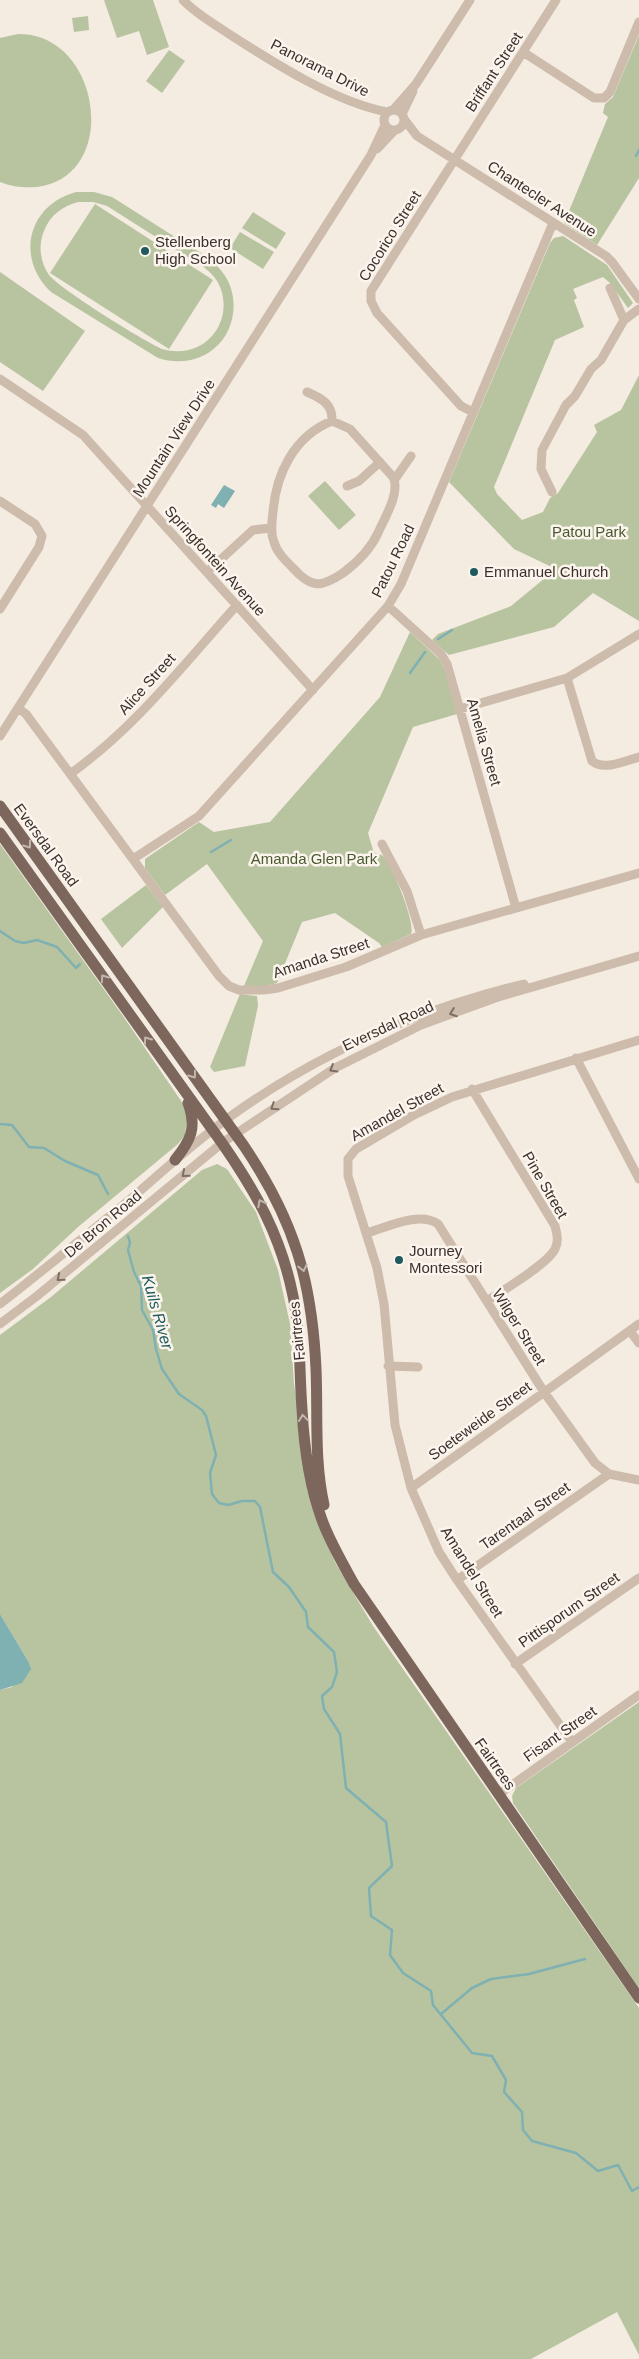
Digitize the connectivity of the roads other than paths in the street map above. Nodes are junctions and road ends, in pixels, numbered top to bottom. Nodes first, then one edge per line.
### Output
1 (183, 0) edge
2 (470, 0) edge
3 (556, 0) edge
4 (639, 22) edge
5 (523, 52) junction
6 (371, 109) junction
7 (397, 114) junction
8 (384, 124) junction
9 (396, 130) junction
10 (417, 136) junction
11 (371, 155) junction
12 (454, 160) junction
13 (553, 222) junction
14 (610, 288) dead end
15 (639, 299) edge
16 (639, 309) edge
17 (624, 320) junction
18 (0, 379) edge
19 (307, 392) dead end
20 (473, 412) junction
21 (332, 421) junction
22 (411, 456) dead end
23 (380, 462) junction
24 (395, 479) junction
25 (347, 486) dead end
26 (552, 492) dead end
27 (0, 501) edge
28 (147, 505) junction
29 (271, 528) junction
30 (207, 572) junction
31 (237, 605) junction
32 (388, 606) junction
33 (0, 609) edge
34 (639, 634) edge
35 (567, 678) junction
36 (313, 690) junction
37 (18, 708) junction
38 (460, 709) junction
39 (0, 736) edge
40 (639, 757) edge
41 (70, 774) junction
42 (0, 806) edge
43 (0, 833) edge
44 (382, 844) dead end
45 (133, 859) junction
46 (639, 873) edge
47 (516, 908) junction
48 (421, 935) junction
49 (639, 956) edge
50 (583, 972) junction
51 (639, 1040) edge
52 (576, 1058) junction
53 (472, 1089) junction
54 (183, 1090) junction
55 (226, 1120) junction
56 (212, 1130) junction
57 (235, 1133) junction
58 (222, 1143) junction
59 (175, 1160) junction
60 (639, 1179) edge
61 (367, 1233) junction
62 (487, 1301) junction
63 (0, 1304) edge
64 (0, 1324) edge
65 (639, 1324) edge
66 (630, 1331) junction
67 (639, 1343) edge
68 (388, 1366) junction
69 (418, 1367) dead end
70 (544, 1392) junction
71 (609, 1474) junction
72 (639, 1480) edge
73 (411, 1488) junction
74 (333, 1543) junction
75 (639, 1578) edge
76 (457, 1580) junction
77 (514, 1664) junction
78 (639, 1695) edge
79 (572, 1742) junction
80 (498, 1795) junction
81 (639, 1998) edge

1 - 6 street, Panorama Drive
2 - 7 street
3 - 5 street, Briffant Street
4 - 5 street
5 - 12 street, Briffant Street
6 - 7 street, Panorama Drive
6 - 8 street, Panorama Drive
7 - 8 street, Mountain View Drive
7 - 9 street, Mountain View Drive
7 - 10 street, Chantecler Avenue
8 - 9 street, Chantecler Avenue
8 - 11 street, Mountain View Drive
9 - 10 street, Chantecler Avenue
9 - 11 street, Mountain View Drive
10 - 12 street, Chantecler Avenue
11 - 28 street, Mountain View Drive
12 - 13 street, Chantecler Avenue
12 - 20 street, Cocorico Street
13 - 15 street, Chantecler Avenue
13 - 20 street, Patou Road
14 - 17 street
16 - 17 street
17 - 26 street
18 - 28 street, Springfontein Avenue
19 - 21 street
20 - 32 street, Patou Road
21 - 23 street
21 - 29 street
22 - 24 street
23 - 24 street
23 - 25 street
24 - 29 street
27 - 33 street
28 - 30 street, Springfontein Avenue
28 - 37 street, Mountain View Drive
29 - 30 street
30 - 31 street, Springfontein Avenue
31 - 36 street, Springfontein Avenue
31 - 41 street, Alice Street
32 - 36 street, Patou Road
32 - 38 street, Amelia Street
34 - 35 street
35 - 38 street
35 - 40 street
36 - 45 street, Patou Road
37 - 39 street, Mountain View Drive
37 - 41 street, Amanda Street
38 - 47 street, Amelia Street
41 - 45 street, Amanda Street
42 -> 55 main road, Eversdal Road
54 -> 43 main road, Eversdal Road
44 - 48 street
45 - 48 street, Amanda Street
46 - 47 street, Amanda Street
47 - 48 street, Amanda Street
49 - 50 street, Eversdal Road
50 - 55 street, Eversdal Road
50 -> 57 street, Eversdal Road
51 - 52 street, Amandel Street
52 - 53 street, Amandel Street
52 - 60 street
53 - 61 street, Amandel Street
53 - 62 street, Pine Street
54 - 56 main road, Eversdal Road
54 - 59 main road
55 - 56 street, Eversdal Road
55 - 57 main road, Fairtrees
56 - 58 main road, Fairtrees
56 - 59 street, De Bron Road
57 - 58 street, Eversdal Road
57 -> 74 main road, Fairtrees
58 -> 64 street, De Bron Road
74 -> 58 main road, Fairtrees
59 - 63 street, De Bron Road
61 - 62 street, Wilger Street
61 - 68 street, Amandel Street
62 - 70 street, Wilger Street
65 - 66 street, Soeteweide Street
66 - 67 street
66 - 70 street, Soeteweide Street
68 - 69 street
68 - 73 street, Amandel Street
70 - 71 street, Wilger Street
70 - 73 street, Soeteweide Street
71 - 72 street
71 - 76 street, Tarentaal Street
73 - 76 street, Amandel Street
74 - 80 main road, Fairtrees
75 - 77 street, Pittisporum Street
76 - 77 street, Amandel Street
77 - 79 street, Amandel Street
78 - 79 street, Fisant Street
79 - 80 street, Fisant Street
80 - 81 main road, Fairtrees

